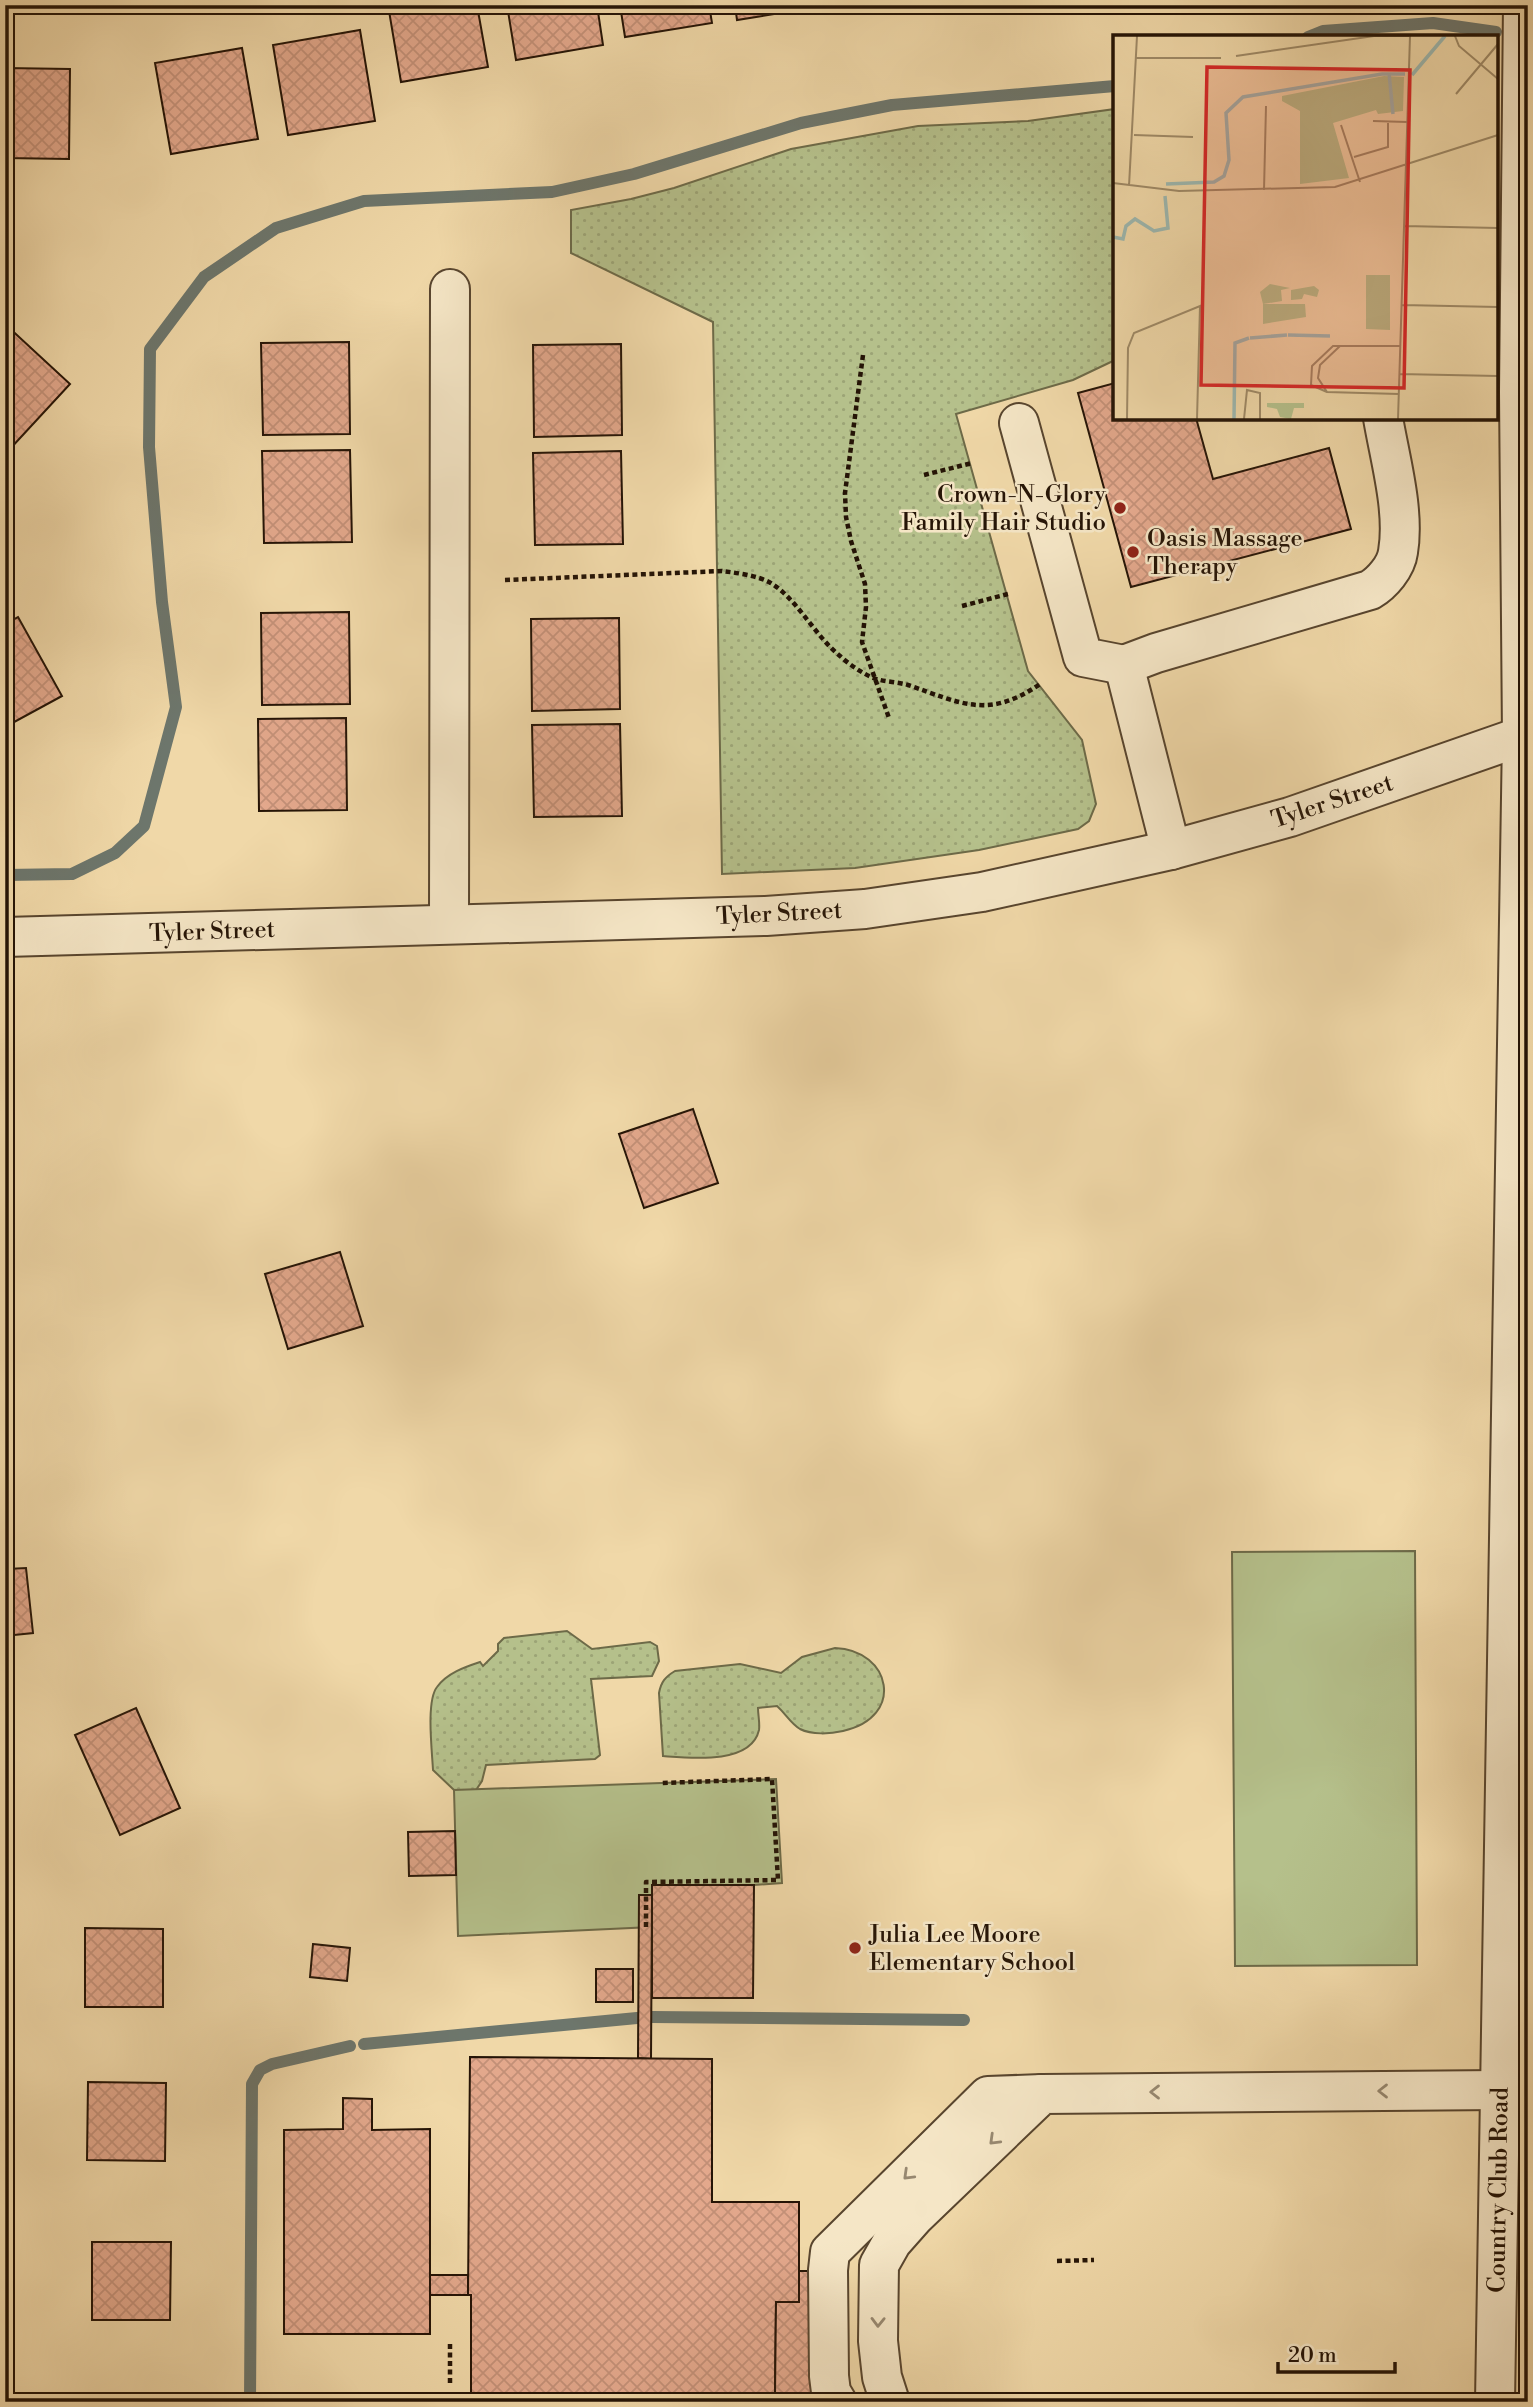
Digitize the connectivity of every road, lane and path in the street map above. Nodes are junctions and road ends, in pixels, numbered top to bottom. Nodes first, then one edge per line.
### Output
1 (1523, 5) edge
2 (450, 289) dead end
3 (863, 355) dead end
4 (1508, 392) edge
5 (1383, 420) edge
6 (1019, 423) dead end
7 (972, 463) dead end
8 (923, 475) dead end
9 (505, 580) dead end
10 (1008, 594) dead end
11 (962, 606) dead end
12 (1124, 665) junction
13 (877, 679) junction
14 (1040, 684) dead end
15 (889, 718) dead end
16 (1525, 735) edge
17 (1171, 850) junction
18 (449, 924) junction
19 (5, 937) edge
20 (1521, 1179) edge
21 (1516, 1775) edge
22 (662, 1783) dead end
23 (646, 1927) dead end
24 (1498, 2090) junction
25 (1042, 2094) junction
26 (1094, 2260) dead end
27 (1057, 2261) dead end
28 (1512, 2297) edge
29 (450, 2342) dead end
30 (450, 2384) dead end
31 (837, 2402) edge
32 (890, 2402) edge
33 (1495, 2402) edge

1 - 4 street, Country Club Road
2 - 18 street
3 - 13 path
4 - 16 street, Country Club Road
5 - 12 street
6 - 12 street
7 - 8 path
9 - 13 path
10 - 11 path
12 - 17 street
13 - 14 path
13 - 15 path
16 - 17 street, Tyler Street
16 - 20 street, Country Club Road
17 - 18 street, Tyler Street
18 - 19 street, Tyler Street
20 - 21 street, Country Club Road
21 - 24 street, Country Club Road
22 - 23 path
24 -> 25 street
24 - 28 street, Country Club Road
25 -> 31 street
25 -> 32 street
26 - 27 path
28 - 33 street, Country Club Road
29 - 30 path

